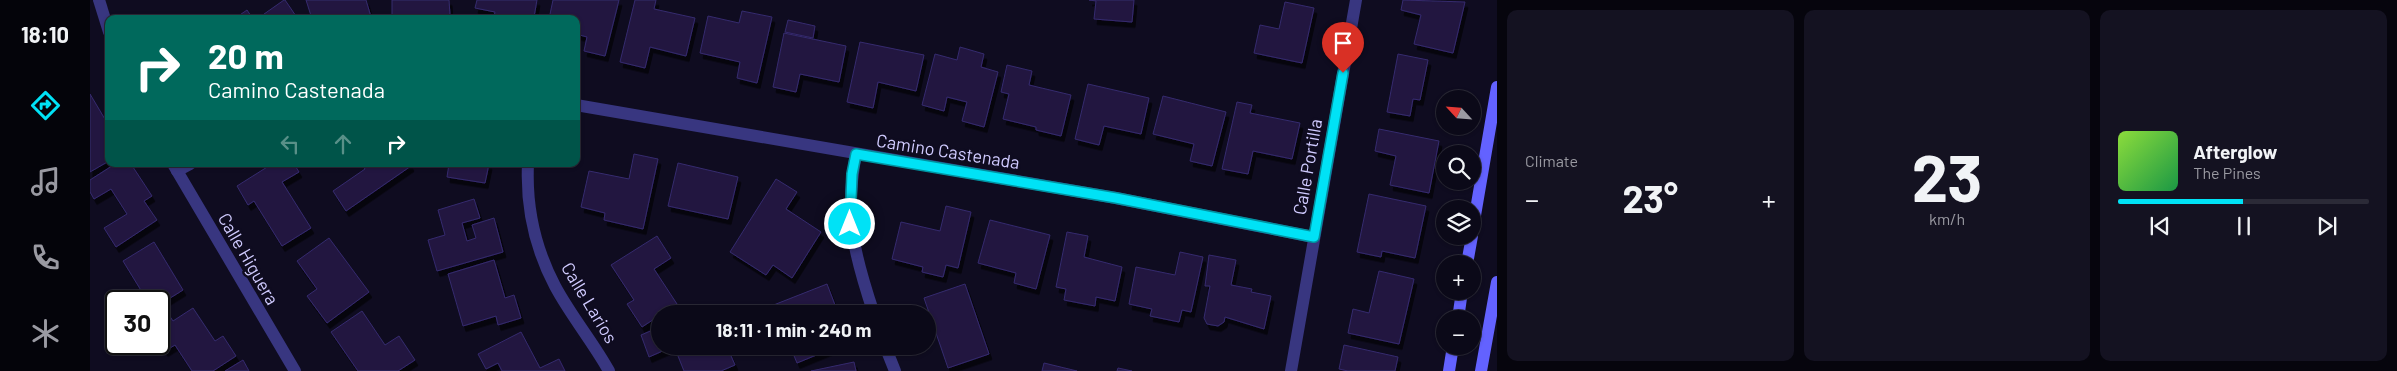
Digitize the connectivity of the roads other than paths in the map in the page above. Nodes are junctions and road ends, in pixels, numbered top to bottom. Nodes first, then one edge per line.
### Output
1 (98, 0) edge
2 (1356, 0) edge
3 (105, 20) edge
4 (1497, 86) edge
5 (580, 106) edge
6 (856, 154) junction
7 (175, 167) edge
8 (528, 167) edge
9 (1478, 200) edge
10 (1314, 237) junction
11 (1497, 282) edge
12 (871, 305) edge
13 (889, 355) edge
14 (1452, 355) edge
15 (295, 371) edge
16 (609, 371) edge
17 (895, 371) edge
18 (1291, 371) edge
19 (1449, 371) edge
20 (1481, 371) edge

1 - 3 street
2 - 10 street, Calle Portilla
4 - 9 main road
5 - 6 street, Camino Castenada
6 - 10 street, Camino Castenada
6 - 12 street
7 - 15 street, Calle Higuera
8 - 16 street, Calle Larios
10 - 18 street, Calle Portilla
11 - 20 main road
13 - 17 street
14 - 19 main road

